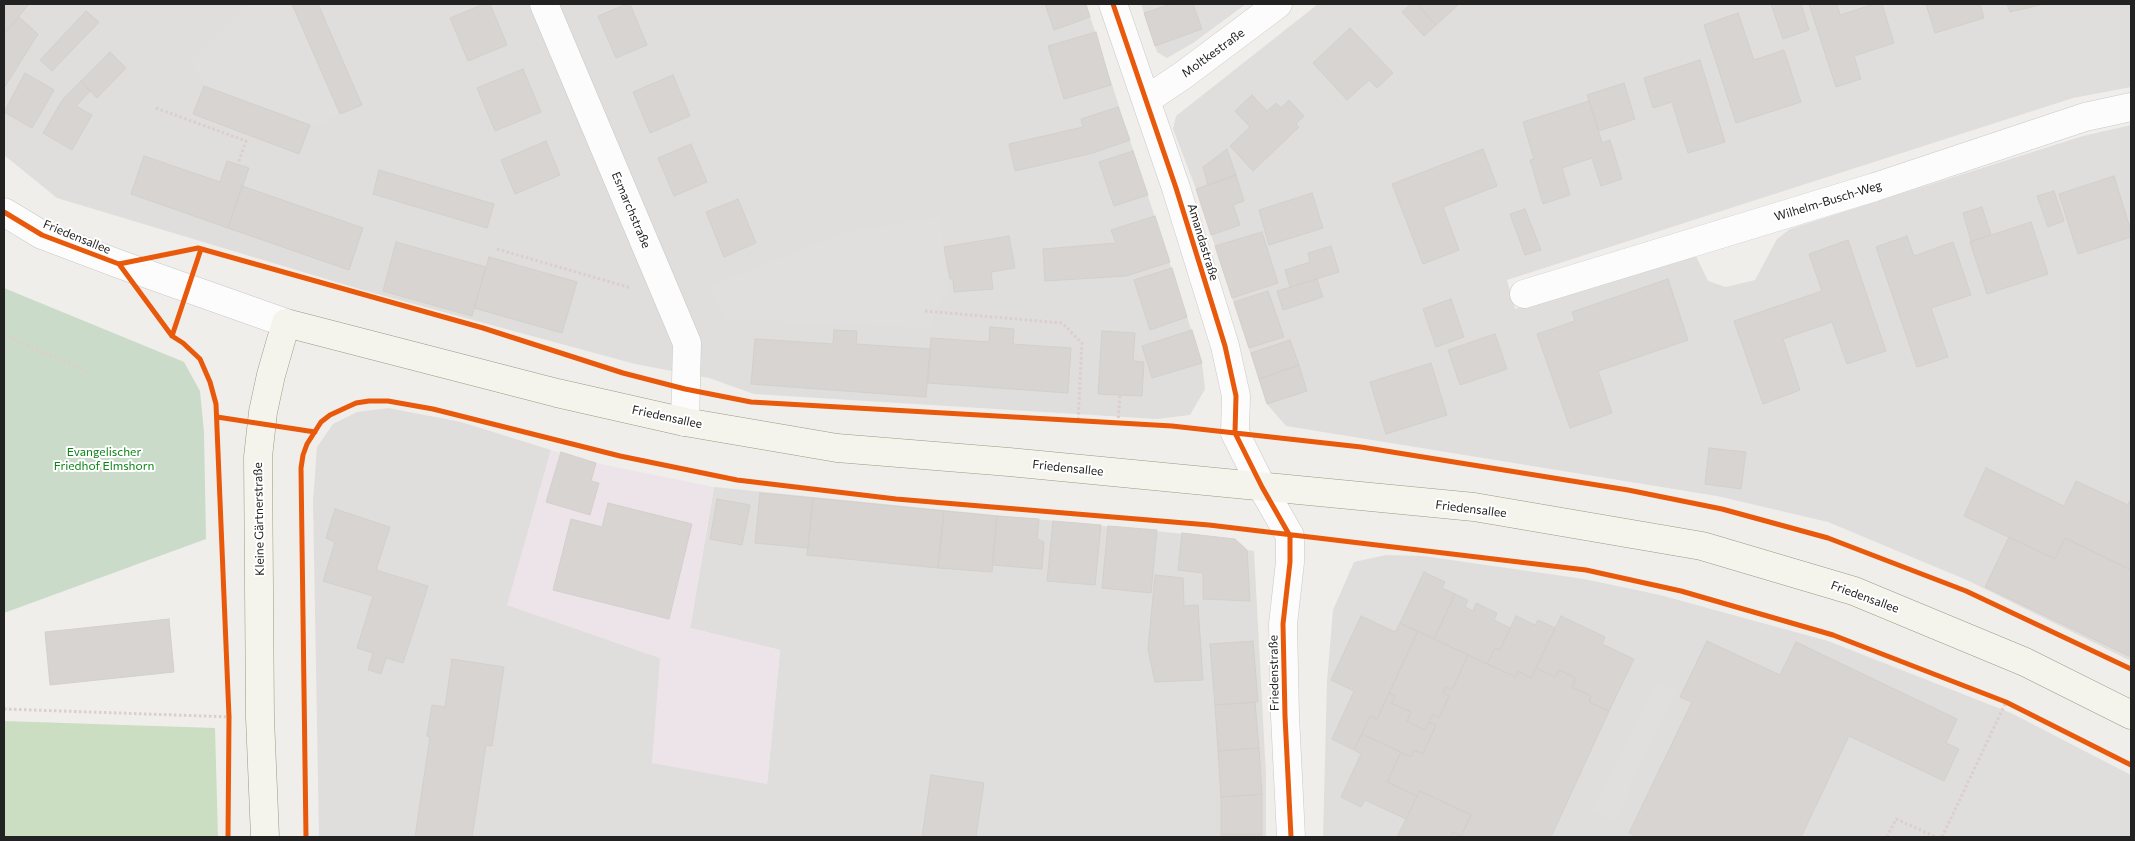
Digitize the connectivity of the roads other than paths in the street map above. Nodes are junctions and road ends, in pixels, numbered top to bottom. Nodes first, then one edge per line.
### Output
1 (544, 4) edge
2 (1113, 4) edge
3 (1278, 4) edge
4 (1146, 100) junction
5 (2131, 107) edge
6 (4, 212) edge
7 (1524, 294) dead end
8 (286, 323) junction
9 (685, 422) junction
10 (1262, 487) junction
11 (2131, 715) edge
12 (265, 837) edge
13 (1291, 837) edge

1 - 9 street, Esmarchstraße
2 - 4 street, Amandastraße
3 - 4 street, Moltkestraße
4 - 10 street, Amandastraße
5 - 7 street, Wilhelm-Busch-Weg
6 - 8 street, Friedensallee
8 - 9 main road, Friedensallee
8 - 12 main road, Kleine Gärtnerstraße
9 - 10 main road, Friedensallee
10 - 11 main road, Friedensallee
10 - 13 street, Friedenstraße

